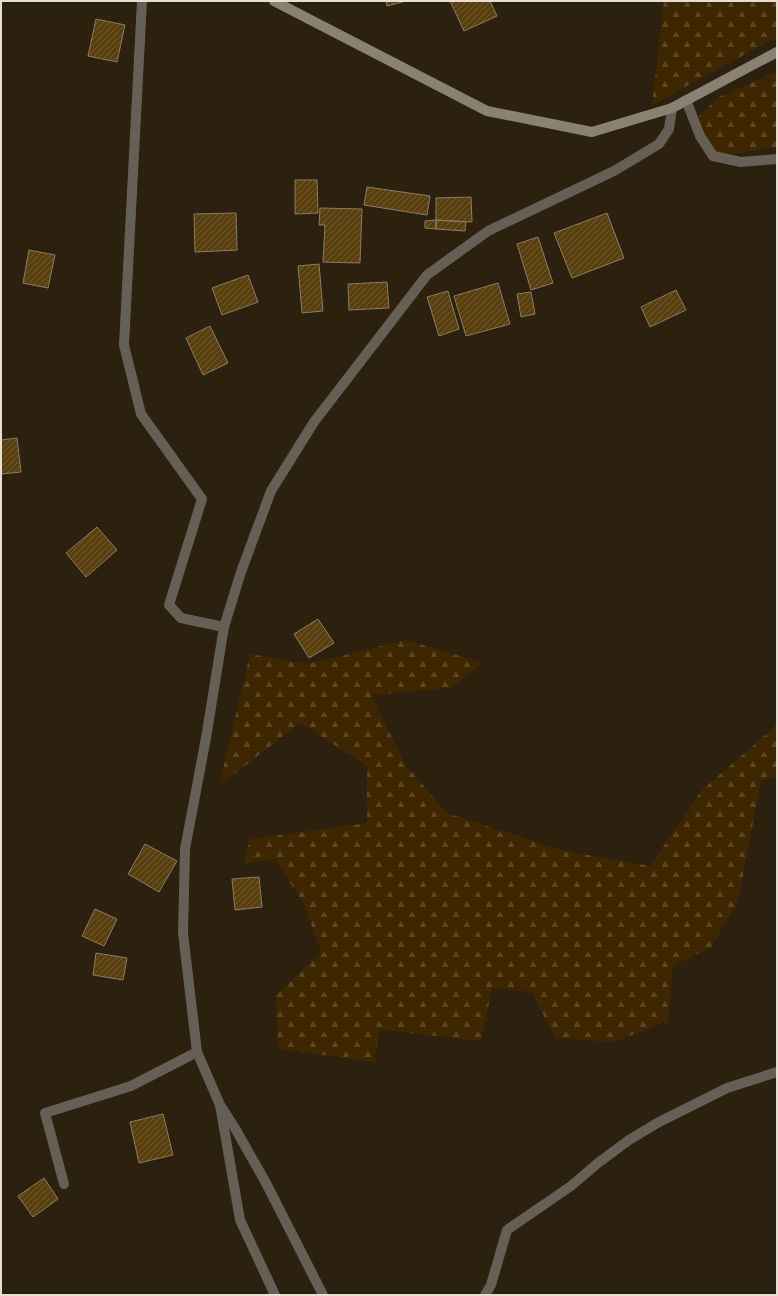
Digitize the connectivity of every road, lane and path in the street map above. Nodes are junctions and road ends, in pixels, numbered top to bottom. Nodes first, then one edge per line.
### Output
1 (142, 1) edge
2 (274, 1) edge
3 (777, 52) edge
4 (686, 100) junction
5 (672, 108) junction
6 (777, 159) edge
7 (224, 627) junction
8 (197, 1052) junction
9 (777, 1072) edge
10 (220, 1105) junction
11 (64, 1184) dead end
12 (276, 1295) edge
13 (323, 1295) edge
14 (485, 1295) edge

1 - 7 street
2 - 5 street
3 - 4 street
4 - 5 street
4 - 6 street
5 - 7 street
7 - 8 street
8 - 10 street
8 - 11 street
9 - 14 street
10 - 12 street
10 - 13 street

